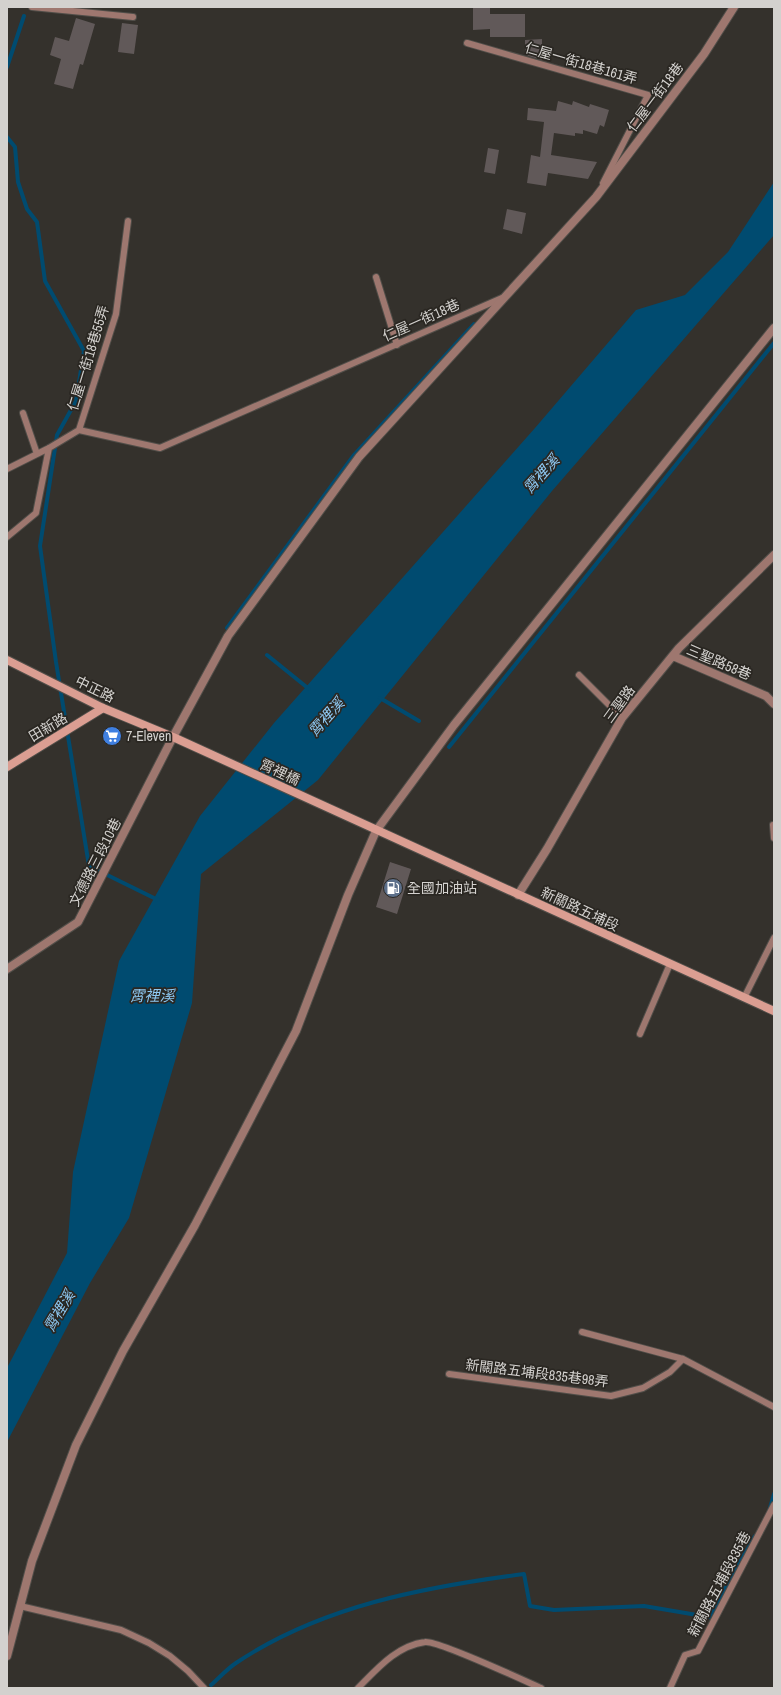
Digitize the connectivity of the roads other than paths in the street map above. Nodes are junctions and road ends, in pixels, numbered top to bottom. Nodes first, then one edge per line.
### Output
1 (32, 7) edge
2 (734, 7) edge
3 (133, 17) dead end
4 (467, 43) dead end
5 (596, 197) junction
6 (128, 221) dead end
7 (376, 277) dead end
8 (506, 296) junction
9 (774, 328) edge
10 (397, 345) junction
11 (23, 413) dead end
12 (79, 430) junction
13 (49, 448) junction
14 (37, 454) junction
15 (7, 469) edge
16 (7, 537) edge
17 (774, 555) edge
18 (673, 656) junction
19 (7, 660) edge
20 (579, 676) dead end
21 (774, 704) edge
22 (103, 708) junction
23 (622, 718) junction
24 (173, 737) junction
25 (7, 767) edge
26 (773, 825) edge
27 (376, 831) junction
28 (774, 838) edge
29 (518, 895) junction
30 (774, 938) edge
31 (670, 964) junction
32 (7, 969) edge
33 (744, 998) junction
34 (774, 1011) edge
35 (640, 1034) dead end
36 (582, 1332) dead end
37 (683, 1359) junction
38 (449, 1374) dead end
39 (774, 1407) edge
40 (774, 1506) edge
41 (20, 1606) junction
42 (7, 1656) edge
43 (204, 1688) edge
44 (358, 1688) edge
45 (541, 1688) edge
46 (670, 1688) edge

1 - 3 lane
2 - 5 street, 仁屋一街18巷
4 - 5 lane, 仁屋一街18巷161弄
5 - 8 street, 仁屋一街18巷
6 - 12 lane, 仁屋一街18巷55弄
7 - 10 lane
8 - 10 lane, 仁屋一街18巷
8 - 24 street, 文德路三段10巷
9 - 27 street
10 - 12 lane, 仁屋一街18巷
11 - 14 lane
12 - 13 lane
13 - 14 lane
13 - 16 lane
14 - 15 lane
17 - 18 street, 三聖路
18 - 21 street, 三聖路58巷
18 - 23 street, 三聖路
19 - 22 main road, 中正路
20 - 23 lane
22 - 24 main road, 中正路
22 - 25 main road, 田新路
23 - 29 street, 三聖路
24 - 27 main road, 霄裡橋
24 - 32 street, 文德路三段10巷
26 - 28 lane
27 - 29 main road, 新關路五埔段
27 - 41 street
29 - 31 main road, 新關路五埔段
30 - 33 lane
31 - 33 main road, 新關路五埔段
31 - 35 lane
33 - 34 main road, 新關路五埔段
36 - 37 lane
37 - 38 lane, 新關路五埔段835巷98弄
37 - 39 lane
40 - 46 lane, 新關路五埔段835巷
41 - 42 street
41 - 43 lane
44 - 45 lane

